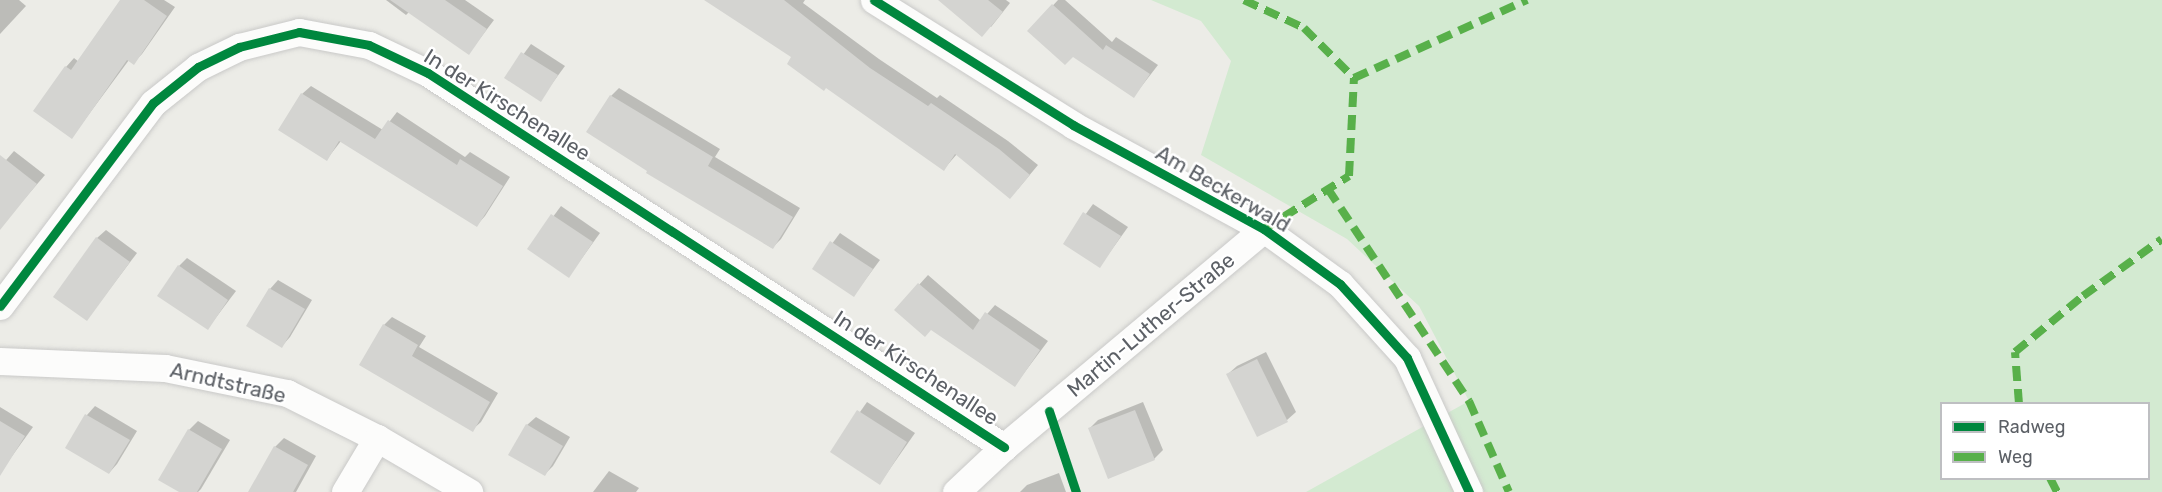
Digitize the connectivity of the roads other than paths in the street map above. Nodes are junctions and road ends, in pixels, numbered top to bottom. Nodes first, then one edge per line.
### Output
1 (874, 0) edge
2 (1264, 229) junction
3 (0, 306) edge
4 (0, 361) edge
5 (377, 438) junction
6 (1004, 447) junction
7 (345, 492) edge
8 (469, 492) edge
9 (956, 492) edge
10 (1469, 492) edge

1 - 2 street, Am Beckerwald
2 - 6 street, Martin-Luther-Straße
2 - 10 street, Am Beckerwald
3 - 6 street, In der Kirschenallee
4 - 5 street, Arndtstraße
5 - 7 street
5 - 8 street, Arndtstraße
6 - 9 street, Martin-Luther-Straße

